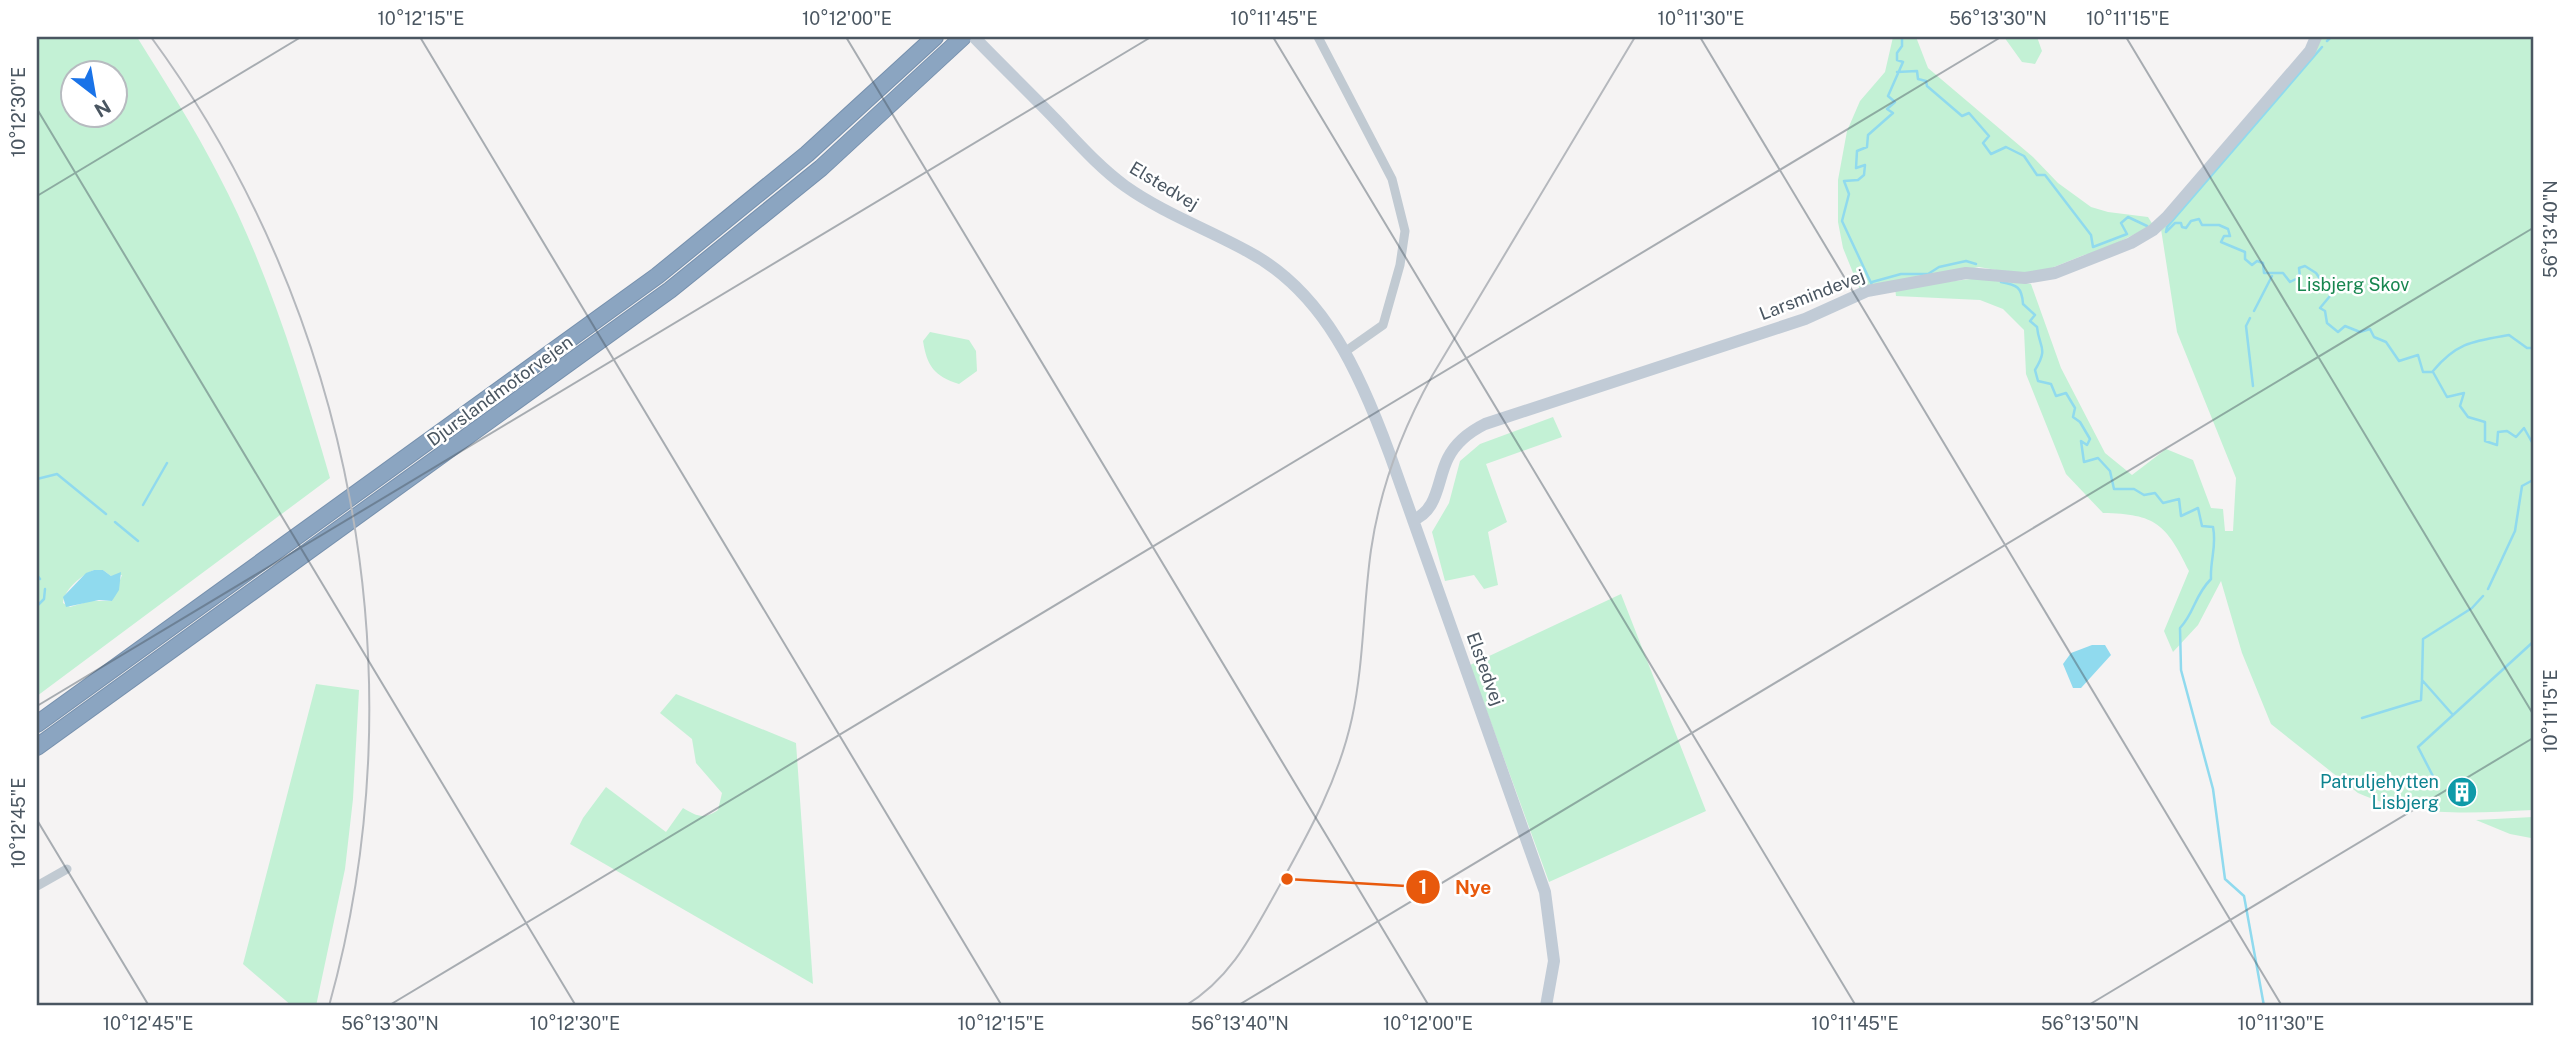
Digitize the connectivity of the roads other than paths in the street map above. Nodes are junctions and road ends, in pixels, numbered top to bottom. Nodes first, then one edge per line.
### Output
1 (935, 37) edge
2 (963, 37) edge
3 (974, 37) edge
4 (1318, 37) edge
5 (2316, 37) edge
6 (1346, 351) junction
7 (1413, 520) junction
8 (37, 724) edge
9 (37, 747) edge
10 (66, 869) dead end
11 (37, 886) edge
12 (1546, 1006) edge

1 - 8 highway, Djurslandmotorvejen
2 - 9 highway, Djurslandmotorvejen
3 - 6 street, Elstedvej
4 - 6 street
5 - 7 street, Larsmindevej
6 - 7 street, Elstedvej
7 - 12 street, Elstedvej
10 - 11 street

